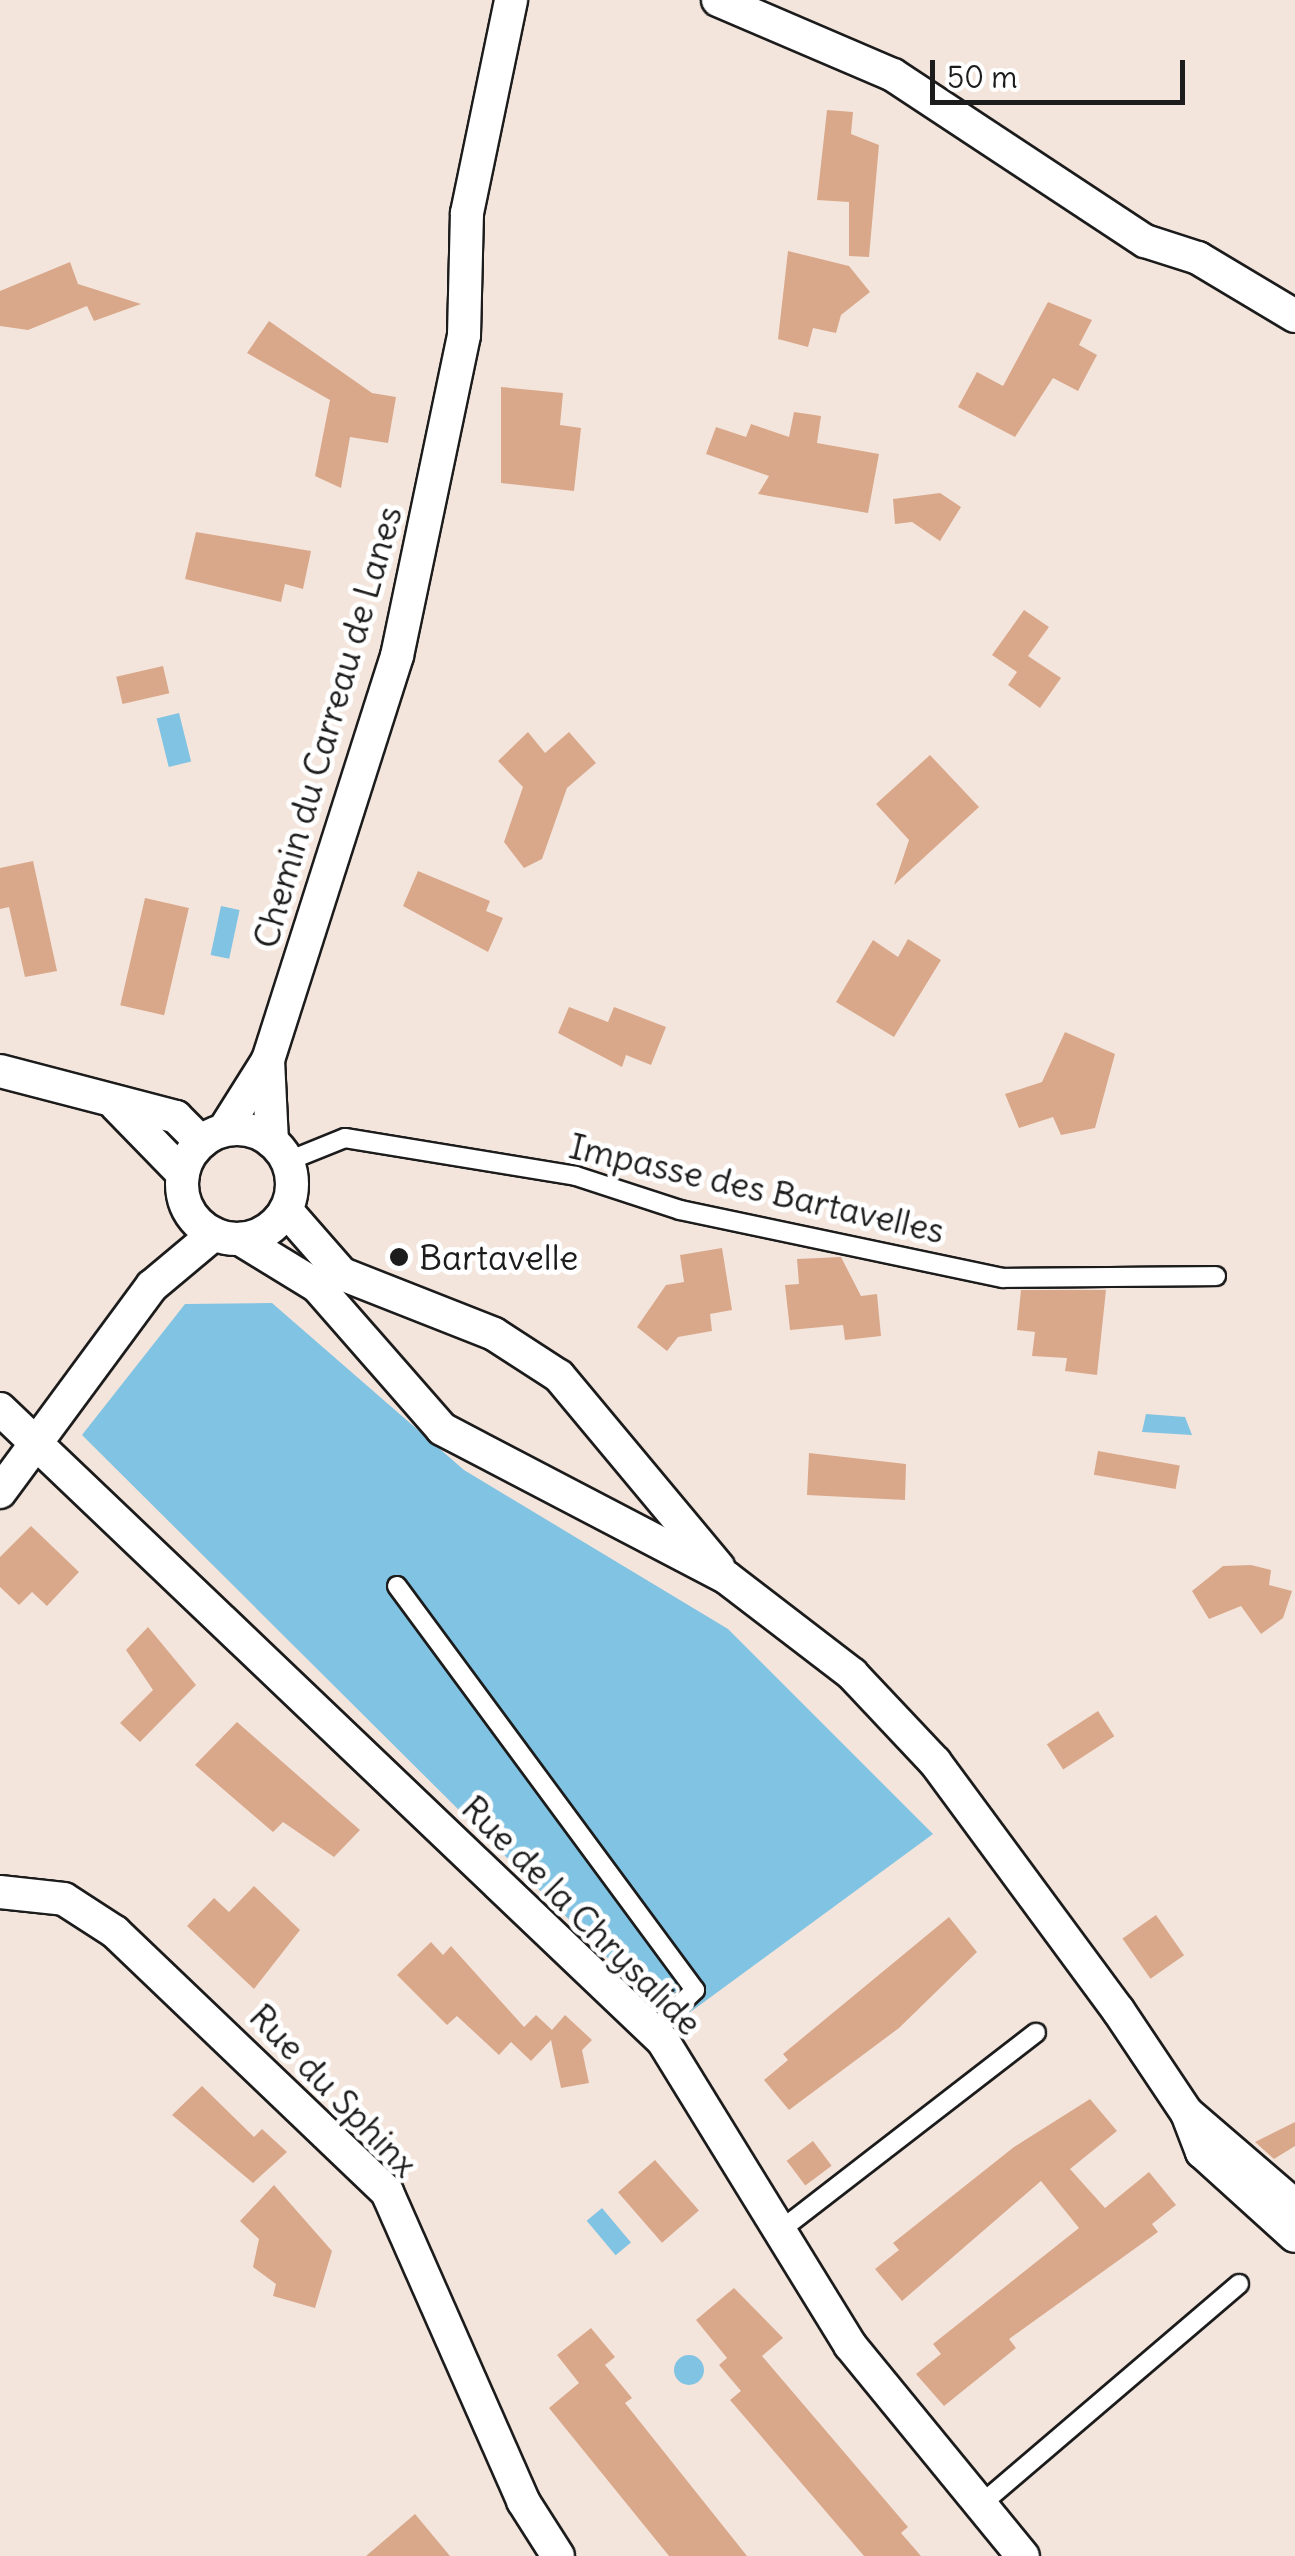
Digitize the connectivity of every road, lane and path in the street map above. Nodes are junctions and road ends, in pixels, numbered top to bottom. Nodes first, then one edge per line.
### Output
1 (511, 0) edge
2 (718, 0) edge
3 (1295, 316) edge
4 (268, 1060) junction
5 (0, 1071) edge
6 (109, 1099) junction
7 (212, 1136) junction
8 (280, 1151) junction
9 (184, 1189) junction
10 (286, 1210) junction
11 (227, 1236) junction
12 (1216, 1276) dead end
13 (152, 1286) junction
14 (0, 1409) edge
15 (40, 1444) junction
16 (0, 1492) edge
17 (727, 1578) junction
18 (396, 1586) dead end
19 (0, 1892) edge
20 (652, 2031) junction
21 (1036, 2033) dead end
22 (1187, 2113) junction
23 (1295, 2206) edge
24 (782, 2229) junction
25 (1295, 2236) edge
26 (1239, 2284) dead end
27 (979, 2506) junction
28 (558, 2556) edge
29 (1023, 2556) edge

1 - 4 street, Chemin du Carreau de Lanes
2 - 3 street
4 - 7 street, Chemin du Carreau de Lanes
4 - 8 street, Chemin du Carreau de Lanes
5 - 6 street
6 - 7 street
6 - 9 street
7 - 8 street
7 - 9 street
8 - 10 street
8 - 12 lane, Impasse des Bartavelles
9 - 11 street
9 - 13 street
10 - 11 street
10 - 17 street
11 - 13 street
11 - 17 street
13 - 15 street
14 - 15 street, Rue de la Chrysalide
15 - 16 street
15 - 20 street, Rue de la Chrysalide
17 - 22 street
18 - 20 lane
19 - 28 street, Rue du Sphinx
20 - 24 street, Rue de la Chrysalide
21 - 24 lane
22 - 23 street
22 - 25 street
24 - 27 street, Rue de la Chrysalide
26 - 27 lane
27 - 29 street, Rue de la Chrysalide

